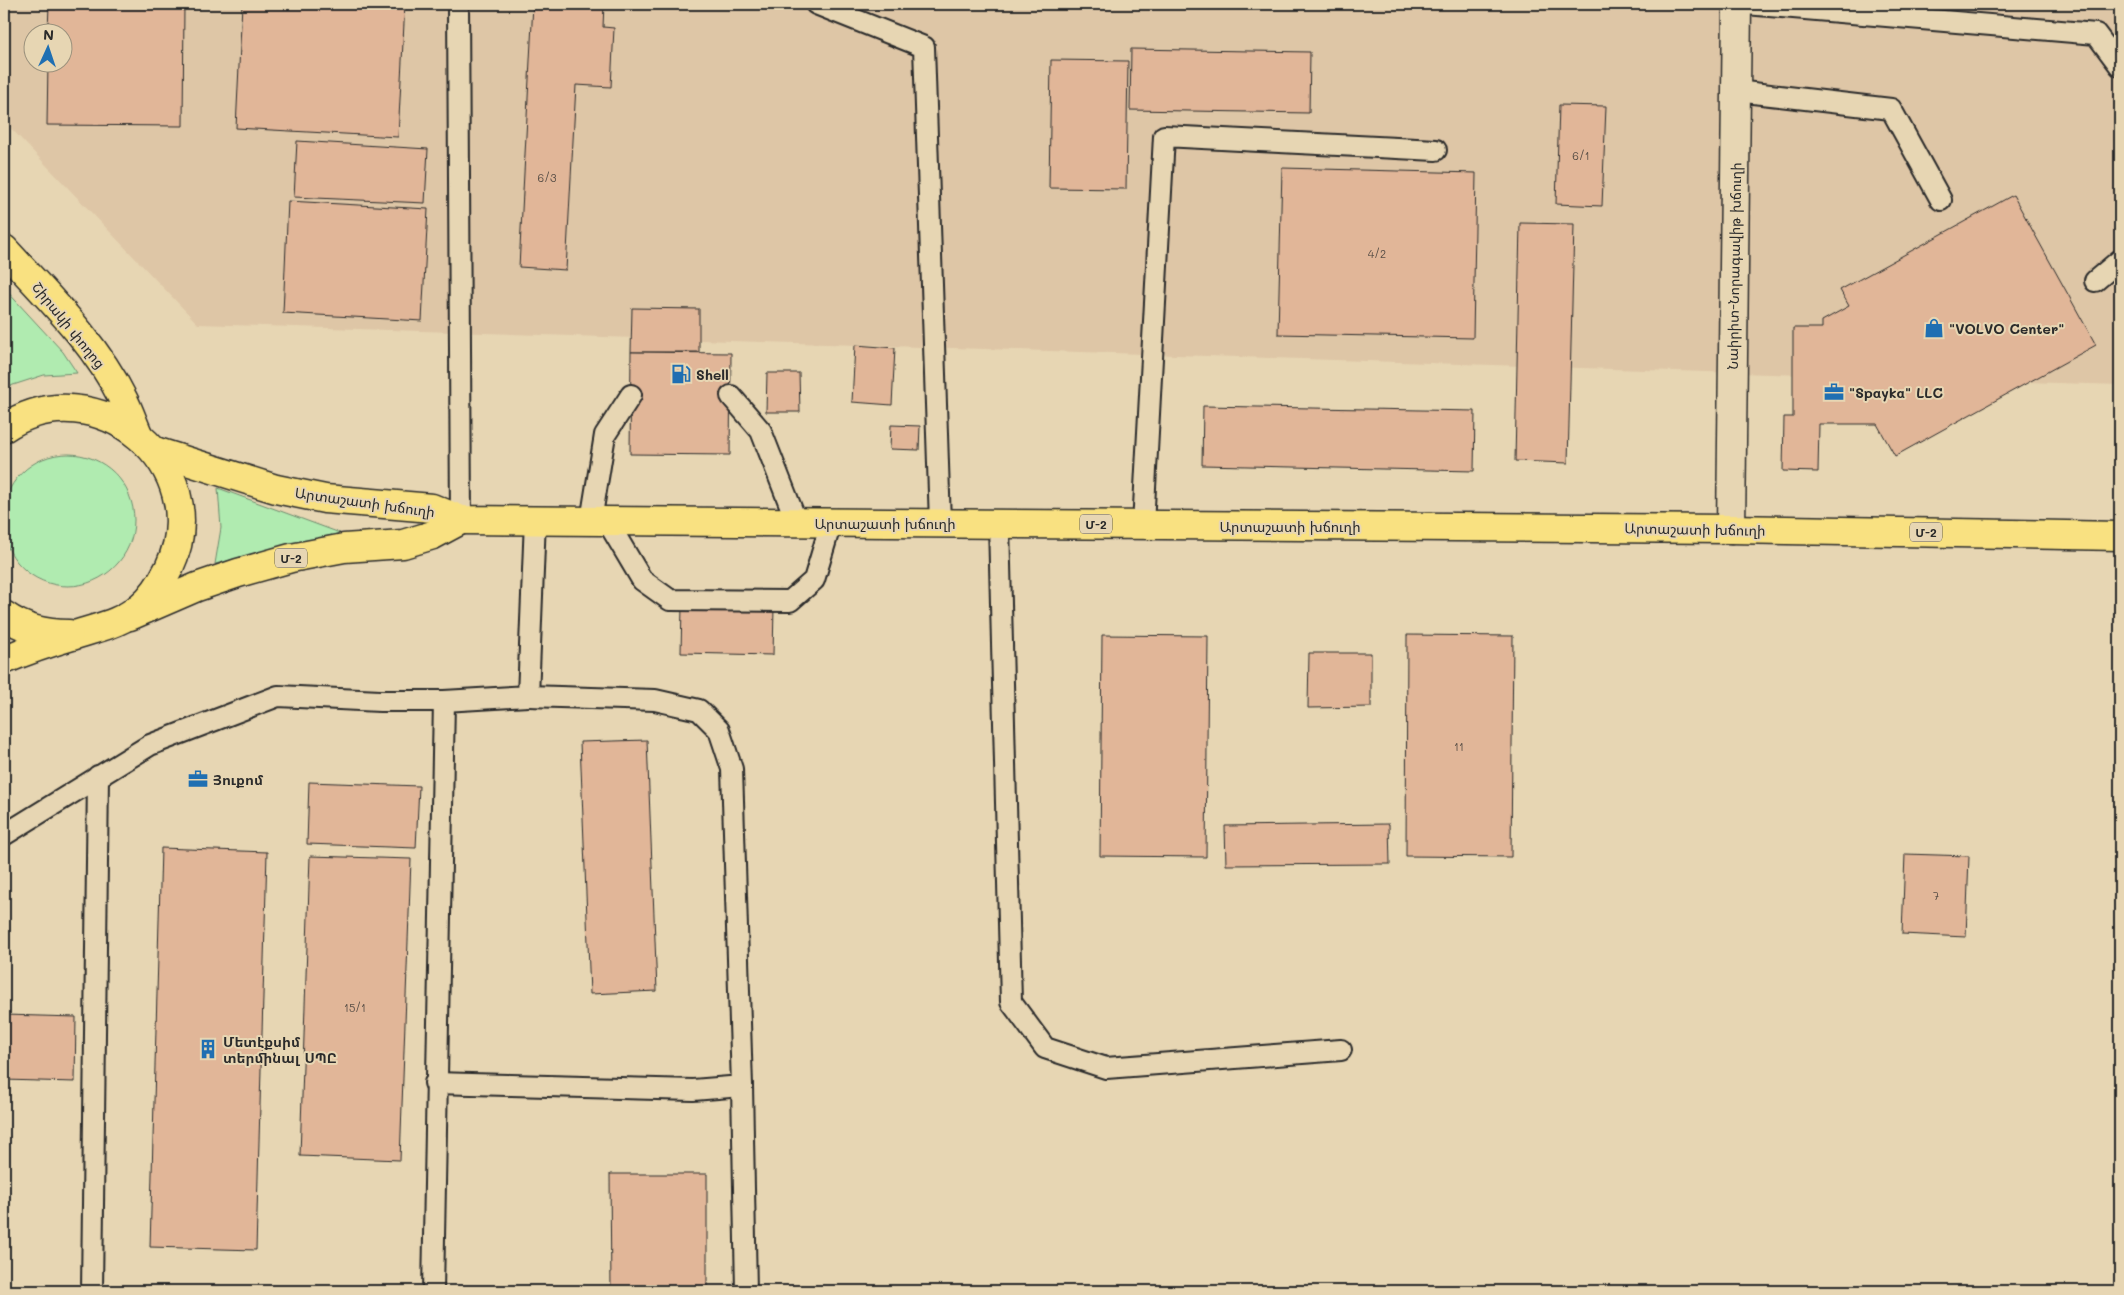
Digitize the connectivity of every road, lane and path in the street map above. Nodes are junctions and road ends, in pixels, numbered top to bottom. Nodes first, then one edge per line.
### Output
1 (458, 4) edge
2 (816, 4) edge
3 (1738, 4) edge
4 (1746, 4) edge
5 (2120, 66) edge
6 (1736, 92) junction
7 (1436, 150) dead end
8 (1941, 200) dead end
9 (4, 248) edge
10 (2120, 260) edge
11 (2095, 281) dead end
12 (631, 395) dead end
13 (731, 396) dead end
14 (4, 428) edge
15 (146, 443) junction
16 (461, 520) junction
17 (536, 520) junction
18 (599, 521) junction
19 (797, 523) junction
20 (831, 523) junction
21 (940, 523) junction
22 (999, 524) junction
23 (1143, 524) junction
24 (1731, 529) junction
25 (2120, 536) edge
26 (4, 615) edge
27 (127, 617) junction
28 (78, 634) junction
29 (4, 660) edge
30 (528, 696) junction
31 (444, 701) junction
32 (98, 776) junction
33 (4, 835) edge
34 (1341, 1050) dead end
35 (435, 1083) junction
36 (742, 1086) junction
37 (92, 1291) edge
38 (433, 1291) edge
39 (746, 1291) edge

1 - 16 lane
2 - 21 lane
3 - 6 street, Նաիրիտ-Նորագավիթ խճուղի
4 - 5 lane
6 - 8 lane
6 - 24 street, Նաիրիտ-Նորագավիթ խճուղի
7 - 23 lane
9 - 15 main road, Շիրակի փողոց / Մ-2
10 - 11 lane
12 - 18 lane
13 - 19 lane
14 - 15 main road, Արտաշատի խճուղի / Մ-2
15 - 16 main road, Արտաշատի խճուղի / Մ-2
15 - 27 main road, Արտաշատի խճուղի / Մ-2
16 - 17 main road, Արտաշատի խճուղի / Մ-2
16 - 27 main road, Արտաշատի խճուղի / Մ-2
17 - 18 main road, Արտաշատի խճուղի / Մ-2
17 - 30 lane
18 - 19 main road, Արտաշատի խճուղի / Մ-2
18 - 20 lane
19 - 20 main road, Արտաշատի խճուղի / Մ-2
20 - 21 main road, Արտաշատի խճուղի / Մ-2
21 - 22 main road, Արտաշատի խճուղի / Մ-2
22 - 23 main road, Արտաշատի խճուղի / Մ-2
22 - 34 lane
23 - 24 main road, Արտաշատի խճուղի / Մ-2
24 - 25 main road, Արտաշատի խճուղի / Մ-2
26 - 28 main road, Արտաշատի խճուղի / Մ-2
27 - 28 main road, Արտաշատի խճուղի / Մ-2
28 - 29 main road, Արտաշատի խճուղի / Մ-2
30 - 31 lane
30 - 36 lane
31 - 32 lane
31 - 35 lane
32 - 33 lane
32 - 37 lane
35 - 36 lane
35 - 38 lane
36 - 39 lane

